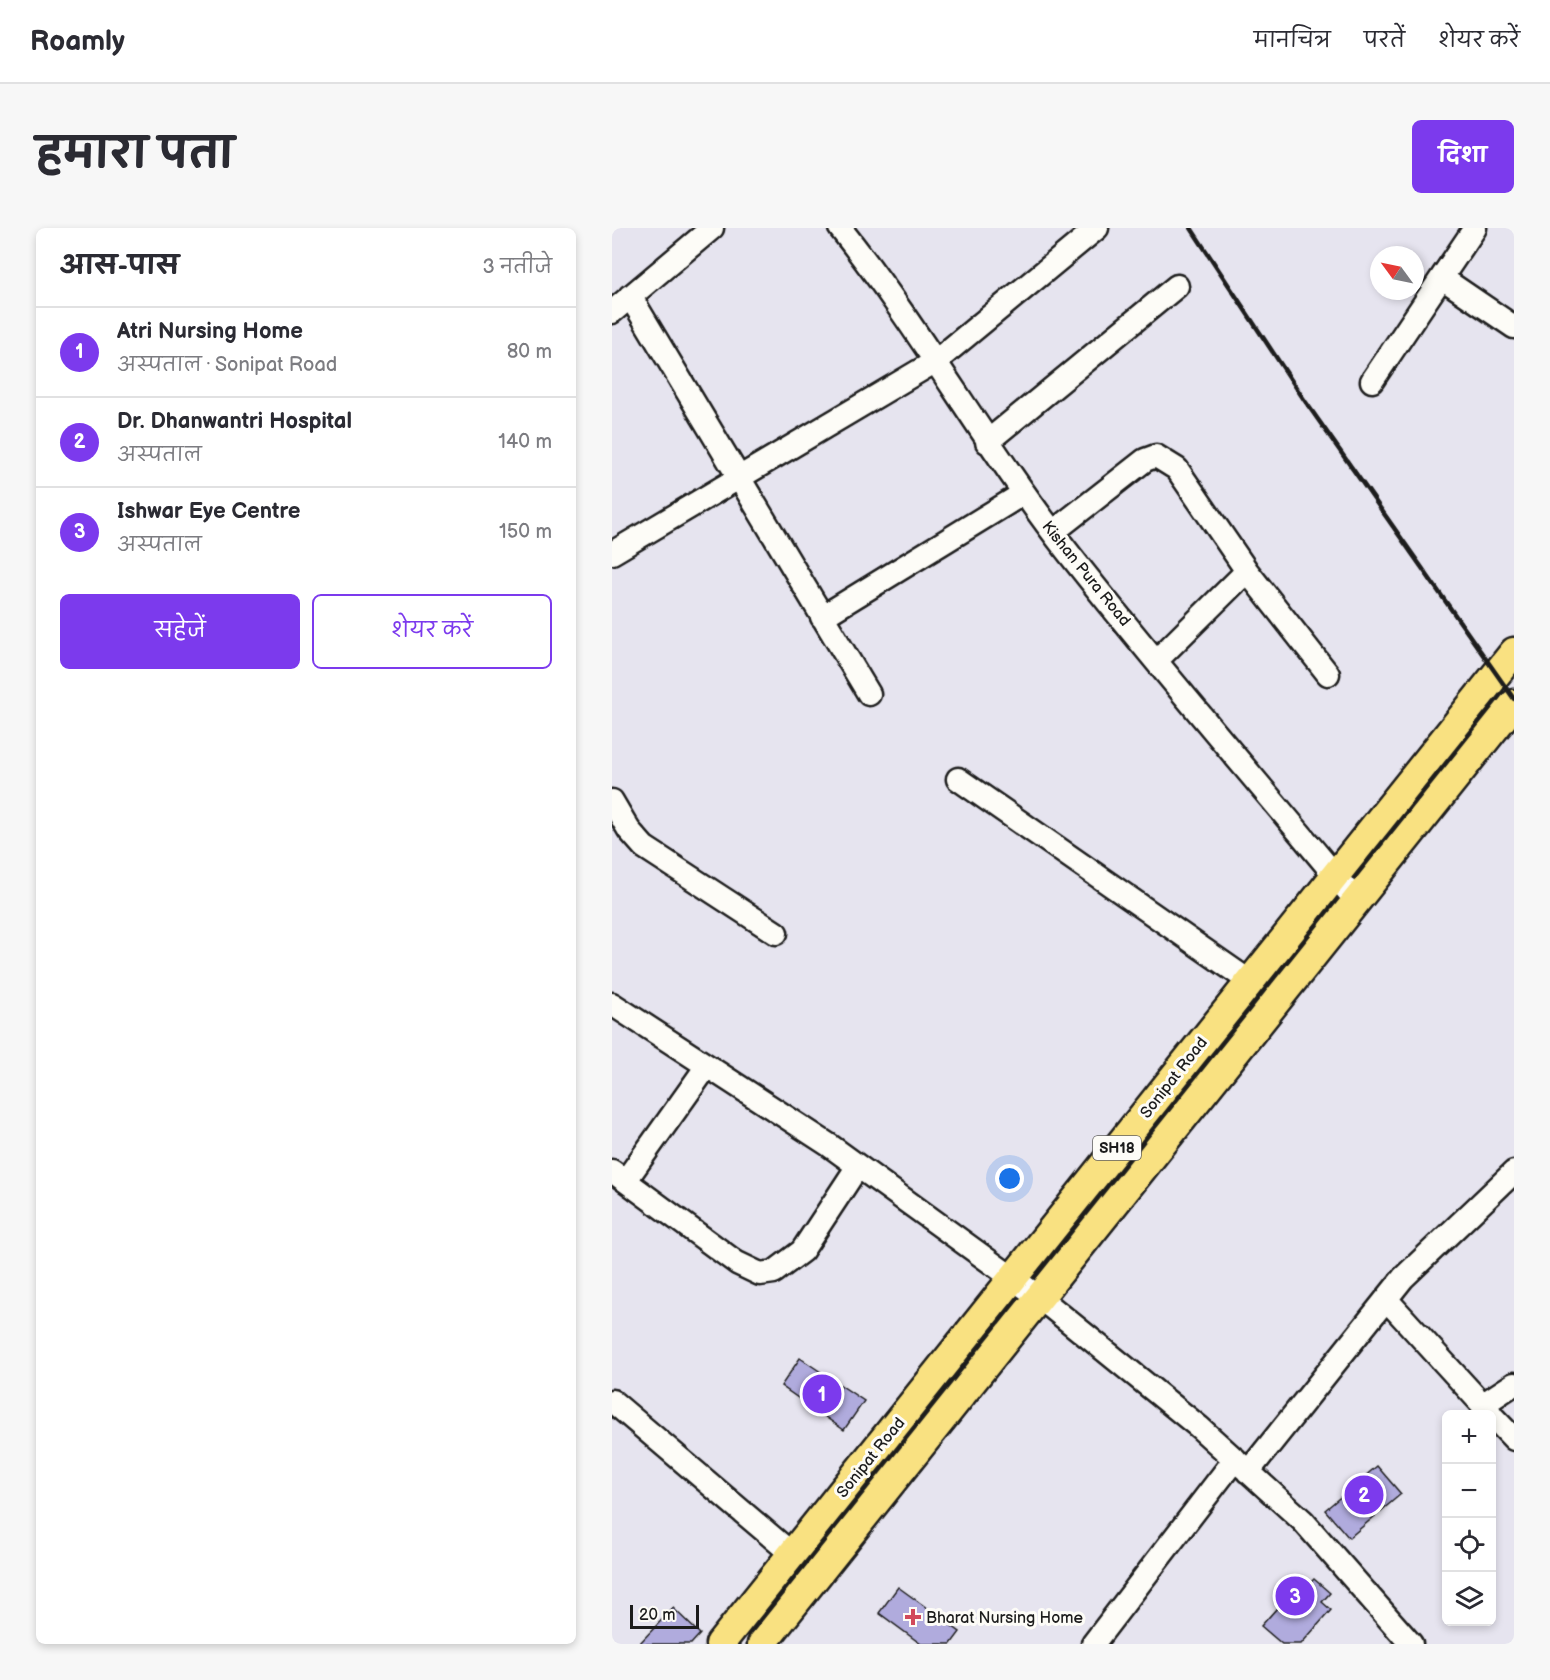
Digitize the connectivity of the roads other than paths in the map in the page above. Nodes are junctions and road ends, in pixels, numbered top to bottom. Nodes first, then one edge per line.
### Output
1 (712, 228) edge
2 (840, 228) edge
3 (1097, 228) edge
4 (1475, 228) edge
5 (1442, 278) junction
6 (1178, 286) dead end
7 (630, 296) junction
8 (612, 312) edge
9 (1514, 327) edge
10 (936, 361) junction
11 (1372, 381) dead end
12 (987, 442) junction
13 (739, 477) junction
14 (1024, 493) junction
15 (1053, 532) junction
16 (612, 554) edge
17 (1247, 571) junction
18 (822, 617) junction
19 (1514, 652) edge
20 (1157, 660) junction
21 (1328, 674) dead end
22 (869, 694) dead end
23 (1514, 704) edge
24 (958, 778) dead end
25 (612, 801) edge
26 (1336, 876) junction
27 (1356, 901) junction
28 (776, 933) dead end
29 (1250, 981) junction
30 (612, 1004) edge
31 (707, 1066) junction
32 (858, 1166) junction
33 (1514, 1172) edge
34 (619, 1175) edge
35 (1013, 1279) junction
36 (1040, 1298) junction
37 (1386, 1299) junction
38 (1514, 1384) edge
39 (612, 1401) edge
40 (1487, 1410) edge
41 (1489, 1410) edge
42 (1496, 1420) edge
43 (1514, 1439) edge
44 (1242, 1465) junction
45 (792, 1554) junction
46 (1098, 1642) edge
47 (720, 1644) edge
48 (762, 1644) edge
49 (1411, 1644) edge

1 - 7 street
2 - 10 street, Kishan Pura Road
3 - 10 street
4 - 5 street
5 - 9 street
5 - 11 street
6 - 12 street
7 - 8 street
7 - 13 street
10 - 12 street, Kishan Pura Road
10 - 13 street
12 - 14 street, Kishan Pura Road
13 - 16 street
13 - 18 street
14 - 15 street, Kishan Pura Road
14 - 18 street
15 - 17 street
15 - 20 street, Kishan Pura Road
17 - 20 street
17 - 21 street
18 - 22 street
19 - 26 main road, Sonipat Road / SH18
20 - 26 street, Kishan Pura Road
23 - 27 main road, Sonipat Road / SH18
24 - 29 street
25 - 28 street
26 - 27 street, Kishan Pura Road
26 - 29 main road, Sonipat Road / SH18
27 - 36 main road, Sonipat Road / SH18
29 - 35 main road, Sonipat Road / SH18
30 - 31 street
31 - 32 street
31 - 34 street
32 - 34 street
32 - 35 street
33 - 37 street
35 - 36 street
35 - 45 main road, Sonipat Road / SH18
36 - 44 street
36 - 48 main road, Sonipat Road / SH18
37 - 40 street
37 - 44 street
38 - 41 street
39 - 45 street
42 - 43 street
44 - 46 street
44 - 49 street
45 - 47 main road, Sonipat Road / SH18

